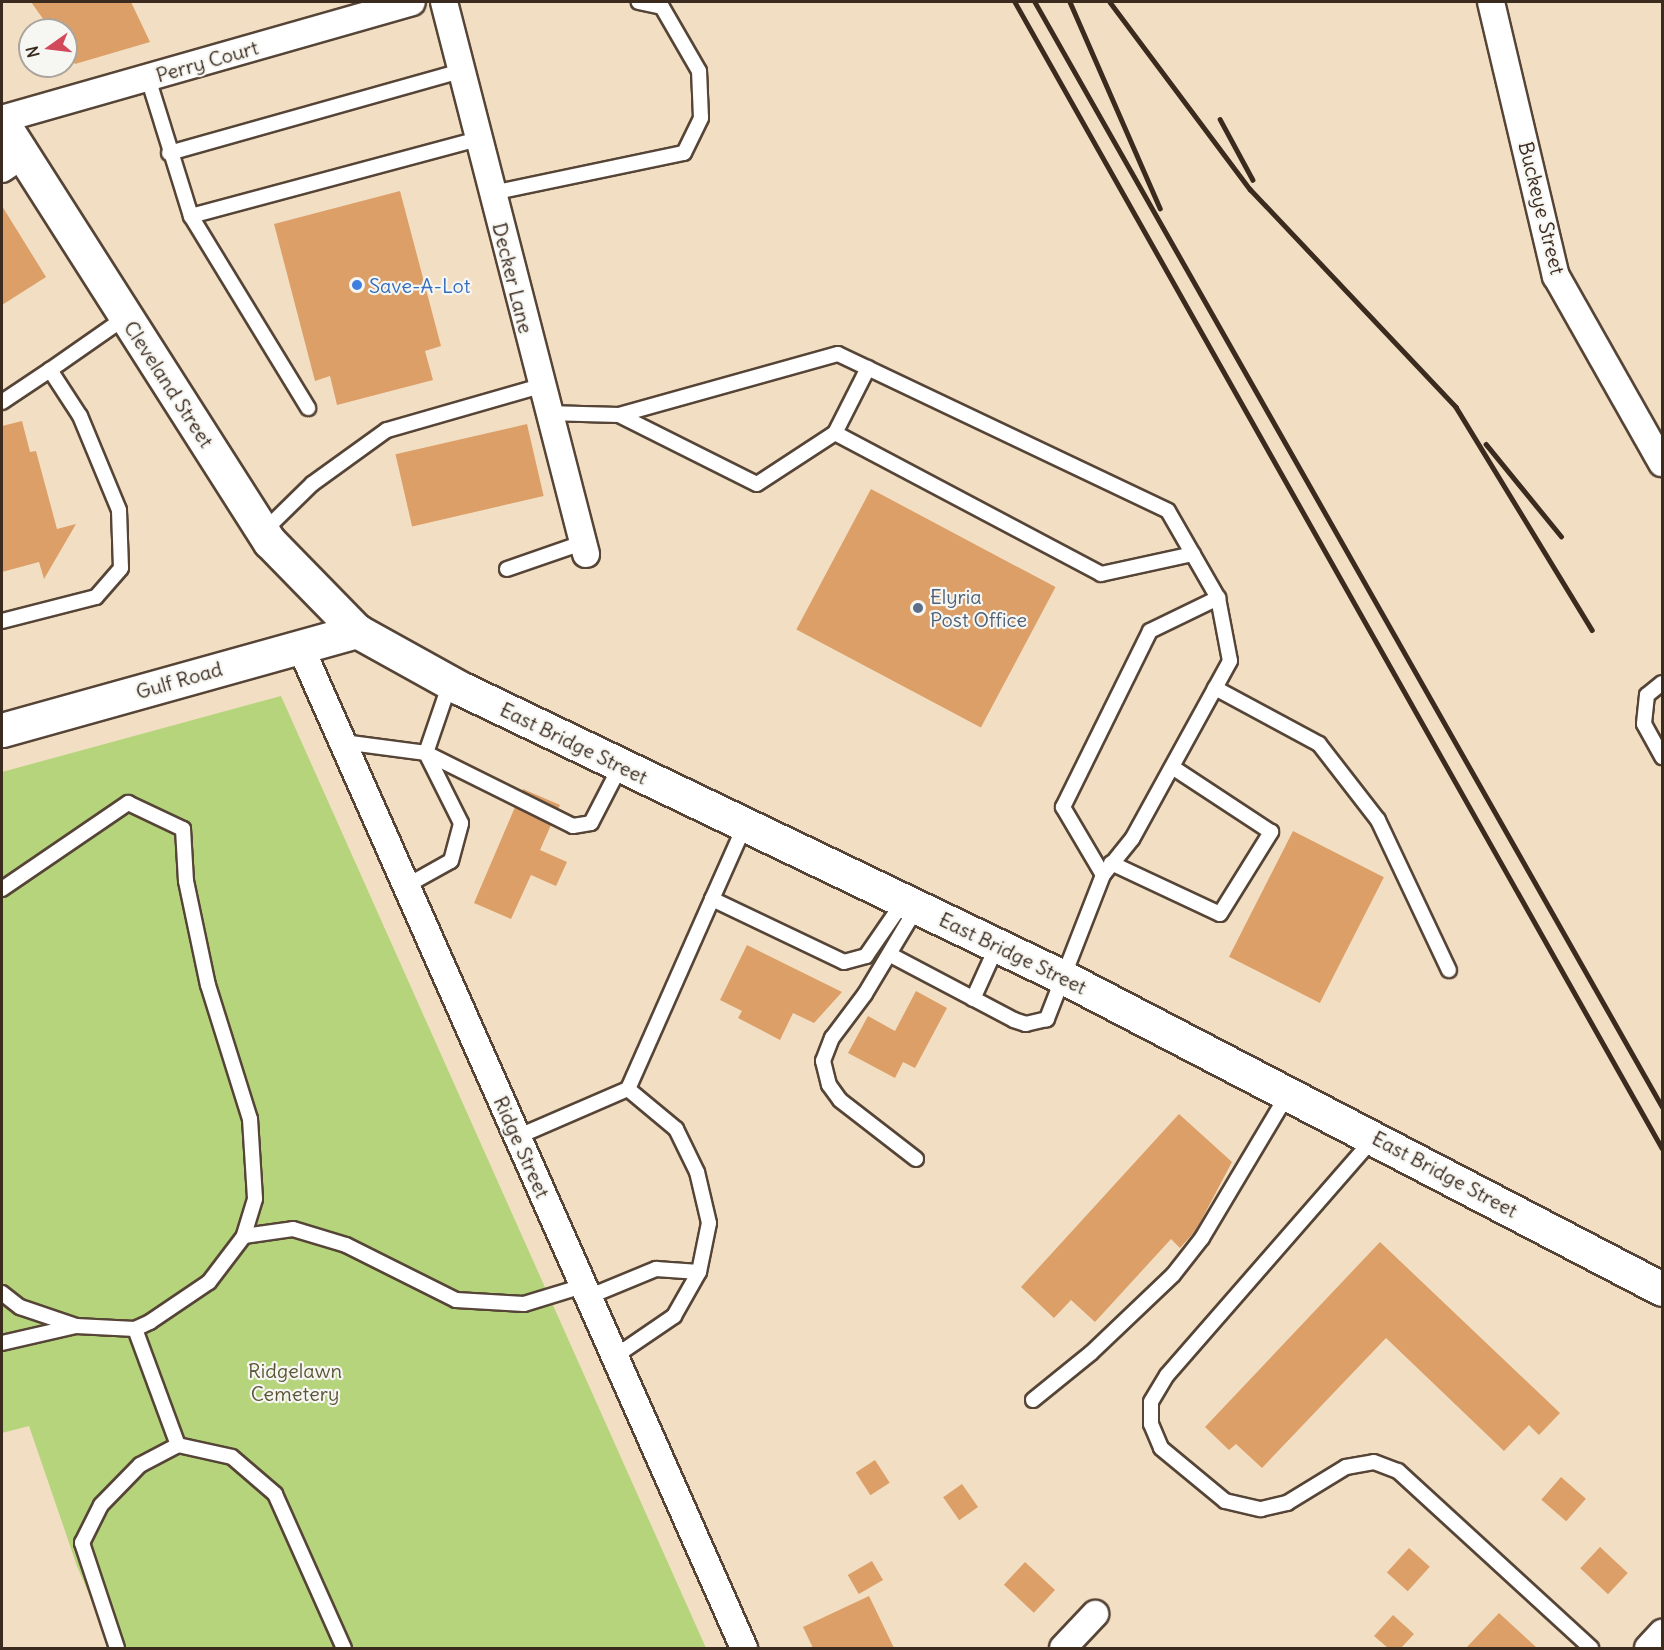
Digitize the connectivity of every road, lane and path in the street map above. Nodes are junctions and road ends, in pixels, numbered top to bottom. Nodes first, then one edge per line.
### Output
1 (412, 2) edge
2 (444, 2) edge
3 (639, 2) edge
4 (1491, 2) edge
5 (461, 71) junction
6 (148, 78) junction
7 (2, 121) edge
8 (478, 139) junction
9 (169, 153) junction
10 (12, 162) edge
11 (492, 193) junction
12 (191, 216) junction
13 (126, 317) junction
14 (868, 368) junction
15 (50, 370) junction
16 (540, 386) junction
17 (2, 402) edge
18 (308, 408) dead end
19 (546, 413) junction
20 (619, 415) junction
21 (835, 433) junction
22 (1662, 463) edge
23 (263, 532) junction
24 (584, 549) joint
25 (1193, 554) junction
26 (507, 569) dead end
27 (1218, 597) junction
28 (2, 621) edge
29 (357, 631) junction
30 (300, 646) junction
31 (450, 683) junction
32 (1662, 683) edge
33 (1215, 688) junction
34 (2, 730) edge
35 (343, 742) junction
36 (426, 753) junction
37 (1662, 757) edge
38 (621, 765) junction
39 (1172, 766) junction
40 (745, 825) junction
41 (1111, 863) junction
42 (1103, 875) junction
43 (406, 886) junction
44 (2, 889) edge
45 (712, 899) junction
46 (910, 904) junction
47 (998, 945) junction
48 (889, 954) junction
49 (1449, 970) dead end
50 (1063, 977) junction
51 (974, 999) junction
52 (628, 1089) junction
53 (1290, 1092) junction
54 (517, 1137) junction
55 (1374, 1137) junction
56 (916, 1159) dead end
57 (244, 1236) junction
58 (699, 1272) junction
59 (1662, 1288) edge
60 (586, 1291) junction
61 (2, 1293) edge
62 (76, 1326) junction
63 (135, 1329) junction
64 (2, 1343) edge
65 (614, 1357) junction
66 (1033, 1400) dead end
67 (178, 1445) junction
68 (1095, 1614) dead end
69 (1662, 1633) edge
70 (117, 1648) edge
71 (344, 1648) edge
72 (744, 1648) edge
73 (1062, 1648) edge
74 (1591, 1648) edge
75 (1648, 1648) edge

1 - 6 street, Perry Court
2 - 5 street, Decker Lane
3 - 11 lane
4 - 22 street, Buckeye Street
5 - 8 street, Decker Lane
5 - 9 lane
6 - 7 street, Perry Court
6 - 9 lane
7 - 10 main road, Cleveland Street
8 - 11 street, Decker Lane
8 - 12 lane
9 - 12 lane
10 - 13 main road, Cleveland Street
11 - 16 street, Decker Lane
12 - 18 lane
13 - 15 lane
13 - 23 main road, Cleveland Street
14 - 20 lane
14 - 21 lane
14 - 25 lane
15 - 17 lane
15 - 28 lane
16 - 19 street, Decker Lane
16 - 23 lane
19 - 20 lane
19 - 24 street, Decker Lane
20 - 21 lane
21 - 25 lane
23 - 29 main road, Cleveland Street
24 - 26 lane
25 - 27 lane
27 - 33 lane
27 - 42 lane
29 - 30 main road, Gulf Road
29 - 31 main road, East Bridge Street
30 - 34 main road, Gulf Road
30 - 35 street, Ridge Street
31 - 36 lane
31 - 38 main road, East Bridge Street
32 - 37 lane
33 - 39 lane
33 - 49 lane
35 - 36 lane
35 - 43 street, Ridge Street
36 - 38 lane
36 - 43 lane
38 - 40 main road, East Bridge Street
39 - 41 lane
39 - 41 lane
40 - 45 lane
40 - 46 main road, East Bridge Street
41 - 42 lane
42 - 50 lane
43 - 54 street, Ridge Street
44 - 57 lane
45 - 46 lane
45 - 52 lane
46 - 47 main road, East Bridge Street
46 - 48 lane
47 - 50 main road, East Bridge Street
47 - 51 lane
48 - 51 lane
48 - 56 lane
50 - 51 lane
50 - 53 main road, East Bridge Street
52 - 54 lane
52 - 58 lane
53 - 55 main road, East Bridge Street
53 - 66 lane
54 - 60 street, Ridge Street
55 - 59 main road, East Bridge Street
55 - 74 lane
57 - 60 lane
57 - 63 lane
58 - 60 lane
58 - 65 lane
60 - 65 street, Ridge Street
61 - 62 lane
62 - 63 lane
62 - 64 lane
63 - 67 lane
65 - 72 street, Ridge Street
67 - 70 lane
67 - 71 lane
68 - 73 street
69 - 75 street

